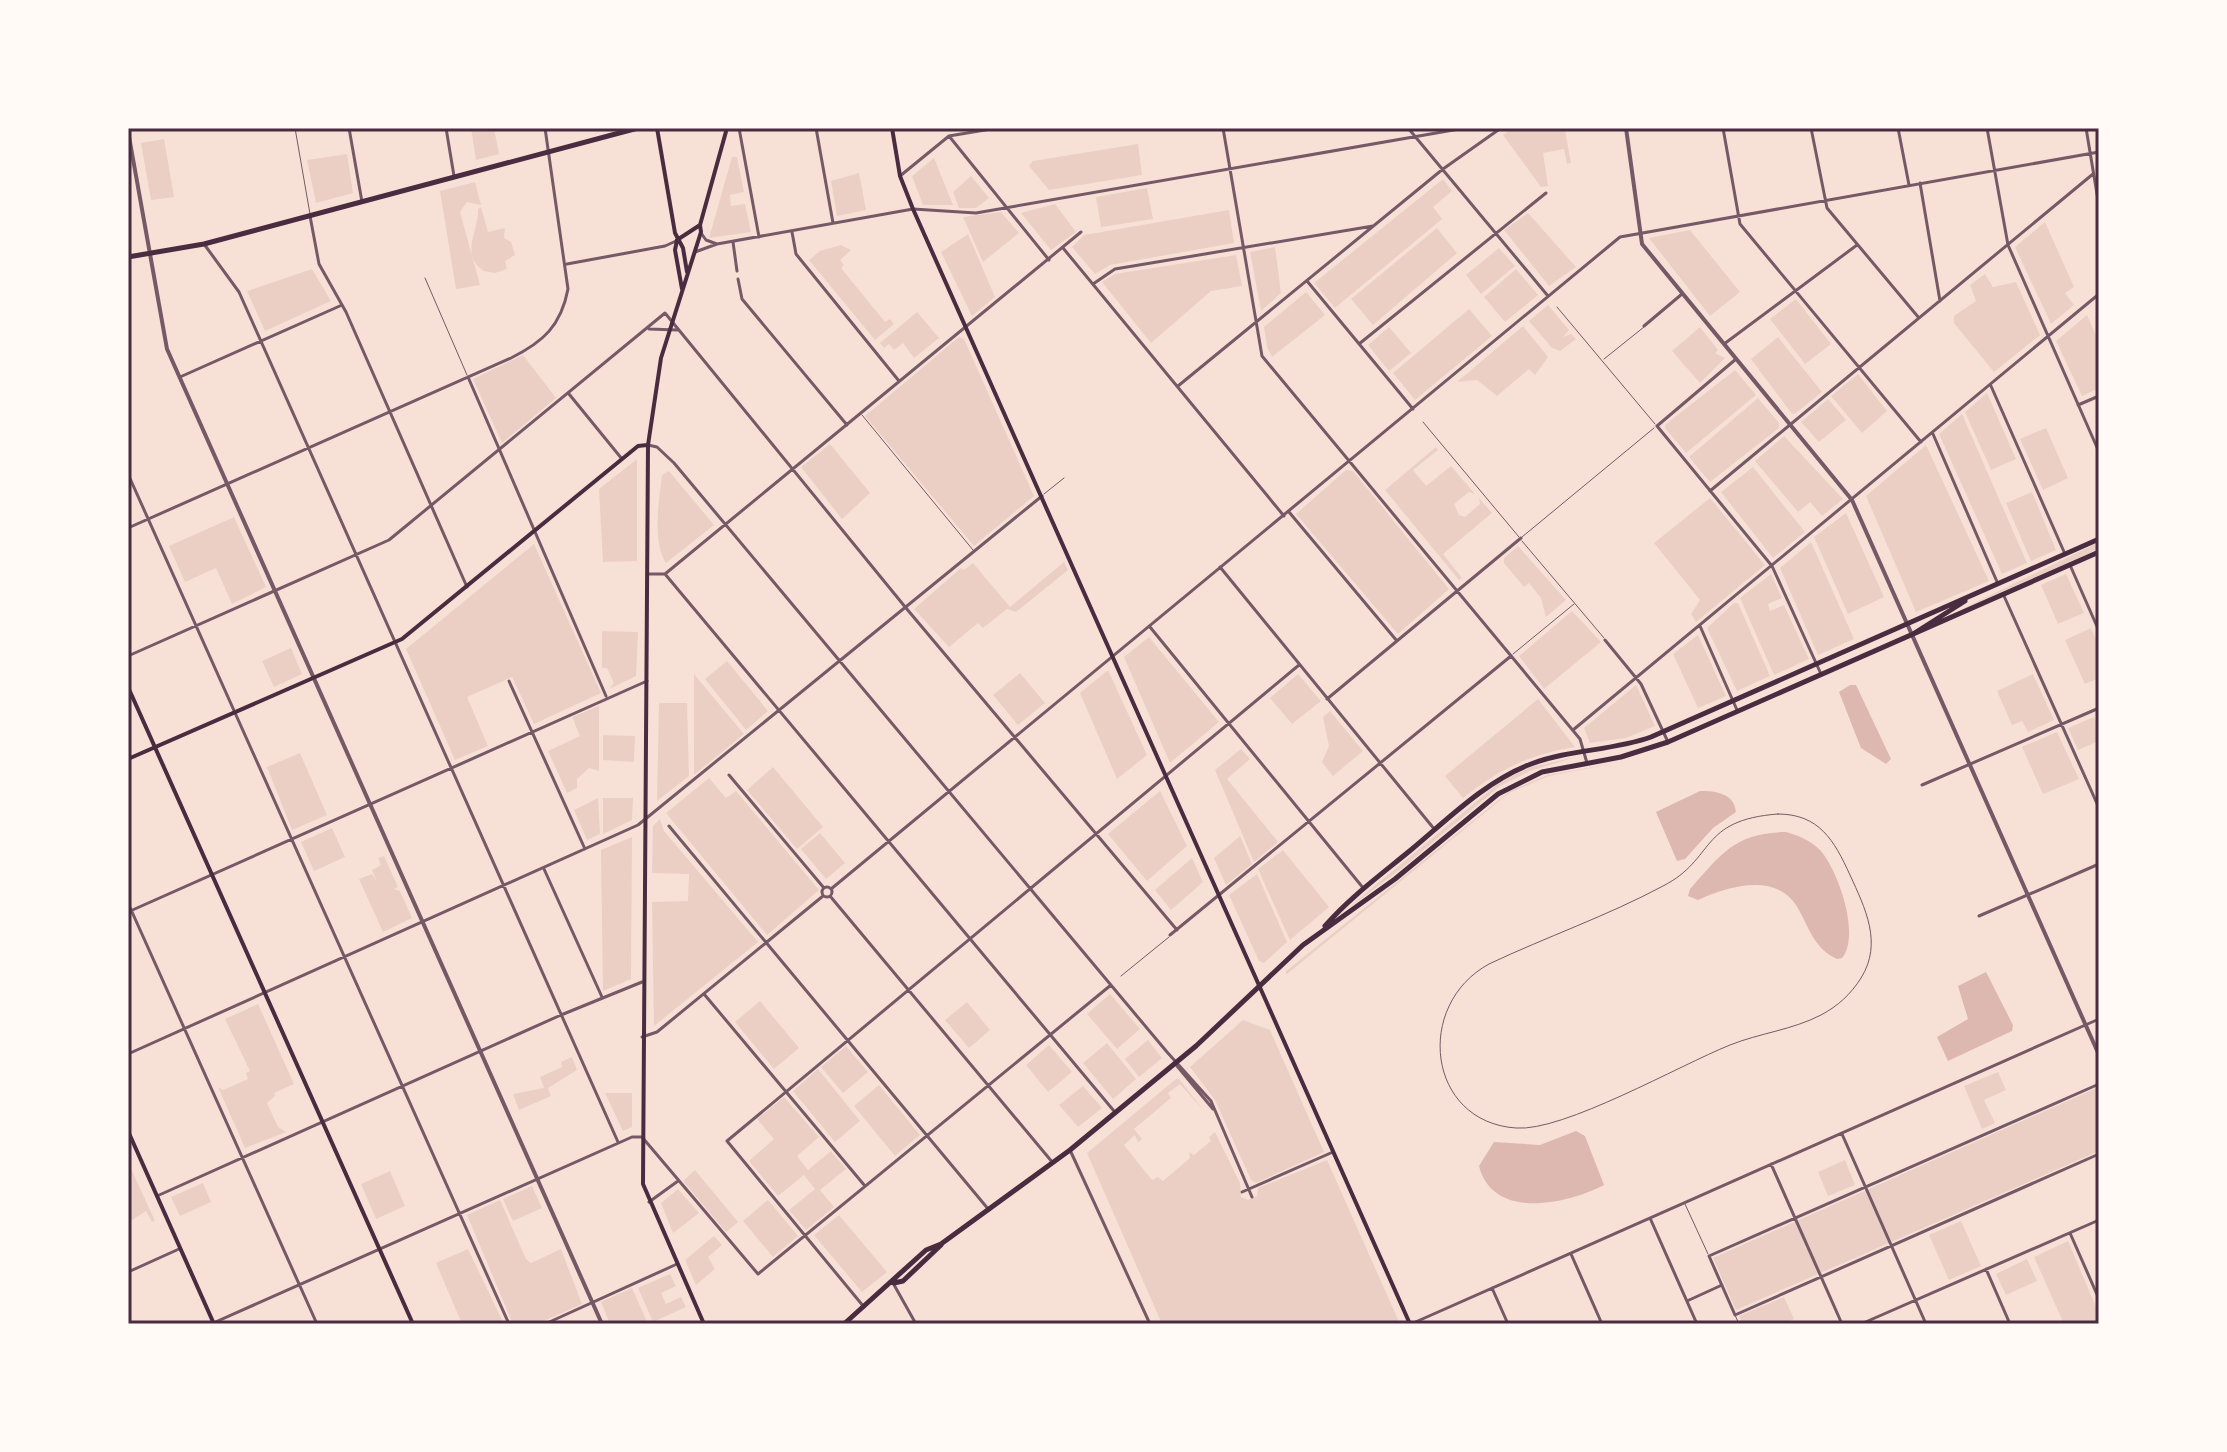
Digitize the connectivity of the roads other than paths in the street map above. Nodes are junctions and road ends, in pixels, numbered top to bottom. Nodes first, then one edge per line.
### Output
1 (295, 128) edge
2 (349, 128) edge
3 (446, 128) edge
4 (545, 128) edge
5 (638, 128) edge
6 (657, 128) edge
7 (727, 128) edge
8 (739, 128) edge
9 (816, 128) edge
10 (892, 128) edge
11 (997, 128) edge
12 (1223, 128) edge
13 (1408, 128) edge
14 (1465, 128) edge
15 (1501, 128) edge
16 (1626, 128) edge
17 (1723, 128) edge
18 (1811, 128) edge
19 (1898, 128) edge
20 (1987, 128) edge
21 (2086, 128) edge
22 (128, 131) edge
23 (949, 136) junction
24 (1415, 136) junction
25 (549, 152) junction
26 (2099, 152) edge
27 (2090, 154) junction
28 (1229, 167) junction
29 (1443, 169) junction
30 (1995, 171) junction
31 (2093, 174) junction
32 (454, 176) junction
33 (900, 176) junction
34 (1920, 183) junction
35 (1909, 185) junction
36 (1546, 193) dead end
37 (1824, 201) junction
38 (362, 202) junction
39 (1006, 206) junction
40 (2099, 206) edge
41 (913, 209) junction
42 (1738, 215) junction
43 (310, 216) junction
44 (833, 223) junction
45 (700, 225) junction
46 (1373, 226) junction
47 (701, 232) junction
48 (792, 232) junction
49 (1081, 232) dead end
50 (1494, 232) junction
51 (1639, 232) junction
52 (759, 237) junction
53 (677, 240) junction
54 (733, 242) junction
55 (204, 244) junction
56 (717, 244) junction
57 (1857, 245) junction
58 (2008, 245) junction
59 (1242, 246) junction
60 (1063, 248) junction
61 (695, 252) junction
62 (149, 253) junction
63 (128, 257) edge
64 (1049, 260) junction
65 (567, 264) junction
66 (737, 271) dead end
67 (687, 274) junction
68 (425, 278) dead end
69 (738, 279) dead end
70 (1307, 281) junction
71 (1093, 284) junction
72 (682, 289) junction
73 (1796, 291) junction
74 (1682, 294) junction
75 (2099, 294) edge
76 (1548, 296) junction
77 (1940, 301) junction
78 (342, 305) junction
79 (1557, 307) dead end
80 (672, 318) junction
81 (1919, 318) junction
82 (1255, 323) junction
83 (966, 326) junction
84 (1644, 326) joint
85 (649, 329) junction
86 (669, 330) junction
87 (679, 330) junction
88 (2048, 336) junction
89 (261, 342) junction
90 (1359, 344) junction
91 (1724, 344) junction
92 (1736, 359) junction
93 (1602, 361) junction
94 (1860, 367) junction
95 (180, 377) junction
96 (468, 377) junction
97 (899, 381) junction
98 (1990, 385) junction
99 (1178, 386) junction
100 (569, 394) junction
101 (2099, 396) edge
102 (2078, 405) junction
103 (1413, 409) junction
104 (390, 411) junction
105 (861, 413) junction
106 (1423, 422) dead end
107 (1790, 424) junction
108 (847, 425) junction
109 (1657, 426) junction
110 (1932, 433) junction
111 (1921, 442) junction
112 (648, 445) junction
113 (309, 448) junction
114 (499, 450) junction
115 (2099, 452) edge
116 (622, 459) junction
117 (1350, 462) junction
118 (794, 469) junction
119 (128, 474) edge
120 (1064, 478) dead end
121 (228, 484) junction
122 (1710, 491) junction
123 (1042, 496) junction
124 (1852, 500) junction
125 (431, 506) junction
126 (1289, 512) junction
127 (1284, 516) junction
128 (148, 519) junction
129 (726, 524) junction
130 (128, 528) edge
131 (534, 531) junction
132 (1521, 538) junction
133 (2099, 539) edge
134 (975, 551) junction
135 (2099, 552) edge
136 (2065, 554) junction
137 (356, 555) junction
138 (2070, 565) junction
139 (1772, 566) junction
140 (1220, 567) junction
141 (649, 574) junction
142 (665, 574) junction
143 (1998, 584) junction
144 (467, 587) junction
145 (276, 590) junction
146 (1457, 591) junction
147 (1973, 595) junction
148 (2003, 595) junction
149 (1575, 604) junction
150 (906, 608) junction
151 (1907, 624) junction
152 (197, 626) junction
153 (1700, 626) junction
154 (1150, 627) junction
155 (2099, 631) edge
156 (1912, 635) junction
157 (1605, 640) joint
158 (1397, 641) junction
159 (396, 642) junction
160 (128, 656) edge
161 (1511, 656) junction
162 (1113, 657) junction
163 (840, 661) junction
164 (1816, 664) junction
165 (1299, 665) junction
166 (1821, 675) junction
167 (314, 677) junction
168 (1636, 677) junction
169 (509, 681) dead end
170 (647, 681) junction
171 (128, 687) edge
172 (606, 697) junction
173 (1327, 699) junction
174 (1733, 701) junction
175 (2099, 708) edge
176 (235, 711) junction
177 (779, 711) junction
178 (1738, 712) junction
179 (1229, 724) junction
180 (2062, 724) junction
181 (1573, 730) junction
182 (531, 731) junction
183 (1663, 731) junction
184 (1016, 737) junction
185 (1668, 742) junction
186 (155, 747) junction
187 (1585, 752) junction
188 (128, 759) edge
189 (1587, 763) junction
190 (1380, 764) junction
191 (1970, 765) junction
192 (452, 767) junction
193 (729, 775) dead end
194 (1166, 776) junction
195 (1922, 785) dead end
196 (949, 792) junction
197 (370, 803) junction
198 (2099, 808) edge
199 (643, 822) junction
200 (1309, 822) junction
201 (669, 826) dead end
202 (1435, 830) junction
203 (1097, 833) junction
204 (291, 838) junction
205 (888, 842) junction
206 (585, 849) junction
207 (2099, 864) edge
208 (544, 868) junction
209 (212, 874) junction
210 (505, 886) junction
211 (824, 888) junction
212 (831, 889) junction
213 (1031, 889) junction
214 (1364, 889) junction
215 (1219, 895) junction
216 (2028, 895) junction
217 (823, 896) junction
218 (830, 896) junction
219 (128, 903) edge
220 (130, 912) edge
221 (1979, 916) dead end
222 (424, 922) junction
223 (1177, 930) junction
224 (1322, 930) junction
225 (1170, 935) joint
226 (970, 939) junction
227 (766, 943) junction
228 (344, 957) junction
229 (1503, 958) joint
230 (1121, 976) dead end
231 (642, 982) junction
232 (1111, 985) junction
233 (1259, 986) junction
234 (909, 990) junction
235 (265, 993) junction
236 (704, 994) junction
237 (602, 997) junction
238 (561, 1015) junction
239 (2099, 1019) edge
240 (2086, 1025) junction
241 (185, 1029) junction
242 (1050, 1035) junction
243 (642, 1037) junction
244 (848, 1041) junction
245 (482, 1050) junction
246 (128, 1054) edge
247 (2099, 1055) edge
248 (1176, 1062) junction
249 (2099, 1084) edge
250 (988, 1085) junction
251 (402, 1086) junction
252 (787, 1092) junction
253 (1115, 1113) junction
254 (322, 1122) junction
255 (128, 1131) edge
256 (1842, 1133) junction
257 (927, 1135) junction
258 (642, 1137) junction
259 (618, 1142) junction
260 (1070, 1150) junction
261 (1334, 1152) junction
262 (2099, 1154) edge
263 (242, 1158) junction
264 (1053, 1163) junction
265 (1771, 1164) junction
266 (539, 1178) junction
267 (678, 1181) junction
268 (865, 1186) junction
269 (1865, 1187) junction
270 (1248, 1189) junction
271 (1242, 1192) dead end
272 (157, 1196) junction
273 (1252, 1197) dead end
274 (649, 1202) junction
275 (1684, 1202) junction
276 (989, 1210) junction
277 (459, 1212) junction
278 (1650, 1218) junction
279 (1795, 1218) junction
280 (2099, 1220) edge
281 (2070, 1233) junction
282 (804, 1237) junction
283 (1892, 1246) junction
284 (181, 1249) junction
285 (379, 1249) junction
286 (1571, 1253) junction
287 (1709, 1256) junction
288 (677, 1264) junction
289 (1986, 1269) junction
290 (128, 1272) edge
291 (1821, 1277) junction
292 (893, 1283) junction
293 (299, 1284) junction
294 (1722, 1285) junction
295 (1492, 1288) junction
296 (2099, 1299) edge
297 (1916, 1300) junction
298 (1687, 1301) junction
299 (592, 1303) junction
300 (864, 1307) junction
301 (1735, 1315) junction
302 (213, 1324) edge
303 (317, 1324) edge
304 (413, 1324) edge
305 (509, 1324) edge
306 (545, 1324) edge
307 (602, 1324) edge
308 (704, 1324) edge
309 (844, 1324) edge
310 (916, 1324) edge
311 (1150, 1324) edge
312 (1410, 1324) edge
313 (1508, 1324) edge
314 (1602, 1324) edge
315 (1697, 1324) edge
316 (1739, 1324) edge
317 (1842, 1324) edge
318 (1861, 1324) edge
319 (1926, 1324) edge
320 (2010, 1324) edge

1 - 43 lane
2 - 38 street
3 - 32 street
4 - 25 street
5 - 25 main road
6 - 53 main road
7 - 45 main road
8 - 52 street
9 - 44 street
10 - 33 main road
11 - 23 street
12 - 28 street
13 - 24 street
14 - 24 street
15 - 29 street
16 - 51 street
17 - 42 street
18 - 37 street
19 - 35 street
20 - 30 street
21 - 27 street
22 - 62 street
23 - 33 street
23 - 39 street
24 - 28 street
24 - 29 street
25 - 32 main road
25 - 65 street
26 - 27 street
27 - 30 street
27 - 31 street
28 - 39 street
28 - 59 street
29 - 46 street
29 - 50 street
30 - 34 street
30 - 58 street
31 - 40 street
31 - 58 street
32 - 38 main road
33 - 41 main road
34 - 35 street
34 - 77 street
35 - 37 street
36 - 50 street
37 - 42 street
37 - 57 street
38 - 43 main road
39 - 41 street
39 - 64 street
41 - 44 street
41 - 83 main road
42 - 51 street
42 - 73 street
43 - 55 main road
43 - 78 street
44 - 48 street
45 - 47 main road
45 - 53 main road
46 - 59 street
46 - 70 street
47 - 56 street
47 - 61 main road
48 - 52 street
48 - 97 street
49 - 60 street
50 - 76 street
50 - 90 street
51 - 74 street
51 - 76 street
52 - 54 street
53 - 65 street
53 - 67 main road
53 - 72 main road
54 - 56 street
54 - 66 street
55 - 62 main road
55 - 89 street
56 - 61 street
57 - 73 street
57 - 81 street
58 - 77 street
58 - 88 street
59 - 71 street
59 - 82 street
60 - 64 street
60 - 71 street
61 - 67 main road
62 - 63 main road
62 - 95 street
64 - 83 street
65 - 96 street
67 - 72 main road
68 - 96 lane
69 - 108 street
70 - 82 street
70 - 90 street
71 - 99 street
72 - 80 main road
73 - 91 street
73 - 94 street
74 - 84 street
74 - 91 street
75 - 88 street
76 - 103 street
77 - 81 street
78 - 89 street
78 - 104 street
79 - 93 lane
80 - 85 street
80 - 86 main road
80 - 87 street
81 - 94 street
82 - 99 street
82 - 117 street
83 - 97 street
83 - 123 main road
84 - 93 lane
85 - 86 street
85 - 100 street
86 - 87 street
86 - 112 main road
87 - 118 street
88 - 98 street
88 - 102 street
89 - 95 street
89 - 113 street
90 - 103 street
91 - 92 street
92 - 107 street
92 - 109 street
93 - 109 lane
94 - 107 street
94 - 111 street
95 - 121 street
96 - 104 street
96 - 114 street
97 - 105 street
98 - 110 street
98 - 136 street
99 - 127 street
100 - 114 street
100 - 116 street
101 - 102 street
102 - 115 street
103 - 117 street
104 - 113 street
104 - 125 street
105 - 108 street
105 - 134 lane
106 - 132 lane
107 - 122 street
107 - 124 street
108 - 118 street
109 - 122 street
109 - 132 lane
110 - 111 street
110 - 143 street
111 - 124 street
112 - 116 main road
112 - 129 street
112 - 141 main road
113 - 121 street
113 - 137 street
114 - 125 street
114 - 131 street
116 - 131 main road
117 - 126 street
117 - 146 street
118 - 129 street
118 - 150 street
119 - 128 street
120 - 123 lane
121 - 128 street
121 - 145 street
122 - 139 street
123 - 134 street
123 - 162 main road
124 - 139 street
124 - 151 street
125 - 137 street
125 - 144 street
126 - 127 street
126 - 158 street
127 - 140 street
128 - 130 street
128 - 152 street
129 - 142 street
129 - 163 street
131 - 144 main road
131 - 172 street
132 - 146 street
132 - 149 lane
133 - 136 main road
134 - 150 street
135 - 138 main road
136 - 143 main road
137 - 145 street
137 - 159 street
138 - 148 main road
138 - 155 street
139 - 153 street
139 - 164 street
140 - 154 street
140 - 165 street
141 - 142 street
141 - 170 main road
142 - 177 street
143 - 147 main road
144 - 159 main road
145 - 152 street
145 - 167 street
146 - 158 street
146 - 161 street
147 - 151 main road
147 - 156 main road
148 - 156 main road
148 - 180 street
149 - 157 lane
149 - 161 lane
150 - 163 street
150 - 184 street
151 - 156 street
151 - 164 main road
152 - 160 street
152 - 176 street
153 - 168 street
153 - 174 street
154 - 162 street
154 - 179 street
156 - 166 main road
156 - 191 street
157 - 168 street
158 - 173 street
159 - 167 main road
159 - 192 street
161 - 181 street
161 - 190 street
162 - 184 street
162 - 194 main road
163 - 177 street
163 - 196 street
164 - 166 street
164 - 174 main road
165 - 173 street
165 - 179 street
166 - 178 main road
167 - 176 main road
167 - 197 street
168 - 181 street
168 - 183 street
169 - 182 street
170 - 172 street
170 - 199 main road
171 - 186 main road
172 - 182 street
173 - 190 street
174 - 178 street
174 - 183 main road
175 - 180 street
176 - 186 main road
176 - 204 street
177 - 199 street
177 - 205 street
178 - 185 main road
179 - 194 street
179 - 200 street
180 - 191 street
180 - 198 street
181 - 187 street
182 - 192 street
182 - 206 street
183 - 185 street
183 - 187 main road
184 - 196 street
184 - 203 street
185 - 189 main road
186 - 188 main road
186 - 209 main road
187 - 189 street
187 - 202 main road
189 - 224 main road
190 - 200 street
190 - 202 street
191 - 195 street
191 - 216 street
192 - 197 street
192 - 210 street
193 - 211 street
194 - 203 street
194 - 215 main road
196 - 205 street
196 - 213 street
197 - 204 street
197 - 222 street
199 - 206 street
199 - 231 main road
200 - 214 street
200 - 215 street
201 - 227 street
202 - 214 main road
203 - 213 street
203 - 223 street
204 - 209 street
204 - 228 street
205 - 212 street
205 - 226 street
206 - 208 street
207 - 216 street
208 - 210 street
208 - 237 street
209 - 220 street
209 - 235 main road
210 - 222 street
210 - 238 street
211 - 212 street
211 - 217 street
212 - 218 street
213 - 226 street
213 - 232 street
214 - 224 main road
215 - 223 street
215 - 233 main road
216 - 221 street
216 - 240 street
217 - 218 street
217 - 227 street
218 - 234 street
219 - 220 street
220 - 241 street
222 - 228 street
222 - 245 street
223 - 225 street
224 - 233 main road
225 - 230 lane
226 - 234 street
226 - 242 street
227 - 236 street
227 - 244 street
228 - 235 street
228 - 251 street
229 - 229 lane
231 - 237 street
231 - 243 main road
232 - 242 street
232 - 248 street
233 - 248 main road
233 - 261 main road
234 - 244 street
234 - 250 street
235 - 241 street
235 - 254 main road
236 - 243 street
236 - 252 street
237 - 238 street
238 - 245 street
238 - 259 street
239 - 240 street
240 - 247 street
240 - 256 street
241 - 246 street
241 - 263 street
242 - 250 street
242 - 253 street
243 - 258 main road
244 - 252 street
244 - 257 street
245 - 251 street
245 - 266 street
248 - 253 main road
248 - 270 street
249 - 269 street
250 - 257 street
250 - 264 street
251 - 254 street
251 - 277 street
252 - 268 street
252 - 282 street
253 - 260 main road
254 - 263 street
254 - 285 main road
255 - 272 main road
256 - 265 street
256 - 269 street
257 - 268 street
257 - 276 street
258 - 259 street
258 - 267 street
258 - 274 main road
259 - 266 street
260 - 264 main road
260 - 311 street
261 - 270 street
261 - 312 main road
262 - 283 street
263 - 272 street
263 - 293 street
264 - 276 main road
265 - 275 street
265 - 279 street
266 - 277 street
266 - 299 street
267 - 274 street
267 - 282 street
268 - 282 street
269 - 279 street
269 - 283 street
270 - 271 street
270 - 273 street
272 - 284 main road
274 - 288 main road
275 - 278 street
275 - 287 lane
276 - 292 main road
277 - 285 street
277 - 305 street
278 - 286 street
278 - 298 street
279 - 287 street
279 - 291 street
280 - 281 street
281 - 289 street
281 - 296 street
282 - 300 street
283 - 291 street
283 - 297 street
284 - 290 street
284 - 302 main road
285 - 293 street
285 - 304 main road
286 - 295 street
286 - 314 street
287 - 294 street
288 - 299 street
288 - 308 main road
289 - 297 street
289 - 320 street
291 - 301 street
291 - 317 street
292 - 300 main road
292 - 310 street
293 - 302 street
293 - 303 street
294 - 298 street
294 - 301 street
295 - 312 street
295 - 313 street
297 - 318 street
297 - 319 street
298 - 315 street
299 - 306 street
299 - 307 street
300 - 309 main road
301 - 316 lane

